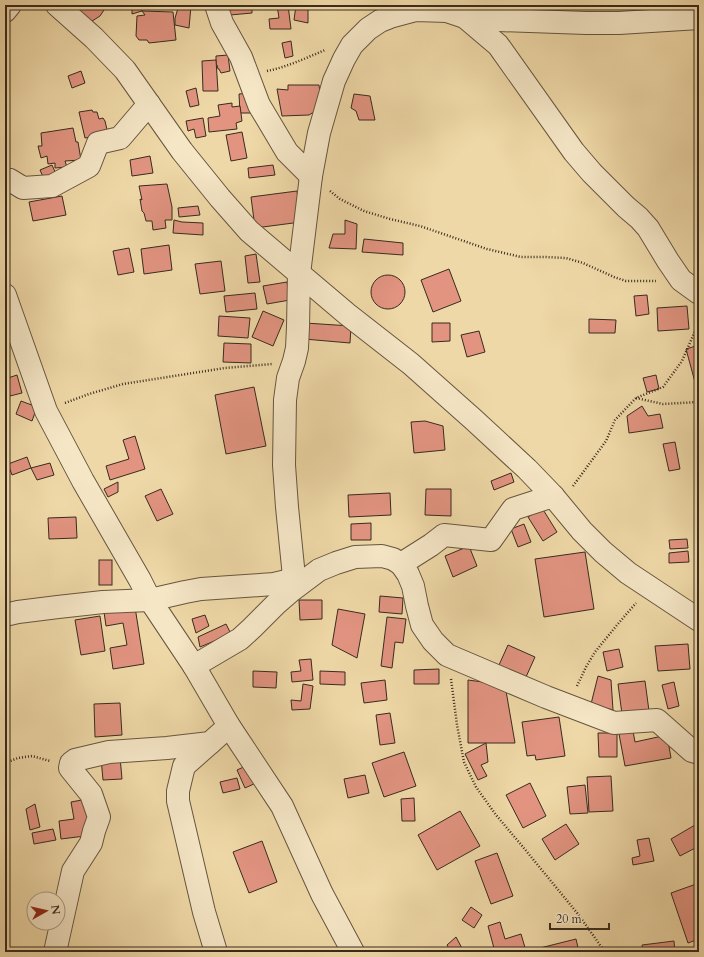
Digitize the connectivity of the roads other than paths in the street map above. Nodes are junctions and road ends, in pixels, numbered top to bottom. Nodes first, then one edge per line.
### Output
1 (10, 5) edge
2 (57, 5) edge
3 (216, 5) edge
4 (5, 11) edge
5 (465, 17) junction
6 (699, 18) edge
7 (149, 104) junction
8 (311, 176) junction
9 (5, 184) edge
10 (299, 274) junction
11 (699, 293) edge
12 (5, 295) edge
13 (553, 496) junction
14 (401, 564) junction
15 (295, 583) junction
16 (150, 600) junction
17 (5, 614) edge
18 (699, 620) edge
19 (194, 666) junction
20 (229, 726) junction
21 (210, 743) junction
22 (699, 754) edge
23 (56, 952) edge
24 (216, 952) edge
25 (353, 952) edge

1 - 4 street
2 - 7 street
3 - 8 street
5 - 6 street
5 - 8 street
5 - 11 street
7 - 9 street
7 - 10 street
8 - 10 street
10 - 13 street
10 - 15 street
12 - 16 street
13 - 14 street
13 - 18 street
14 - 15 street
14 - 22 street
15 - 16 street
15 - 19 street
16 - 17 street
16 - 19 street
19 - 20 street
20 - 21 street
20 - 25 street
21 - 23 street
21 - 24 street

